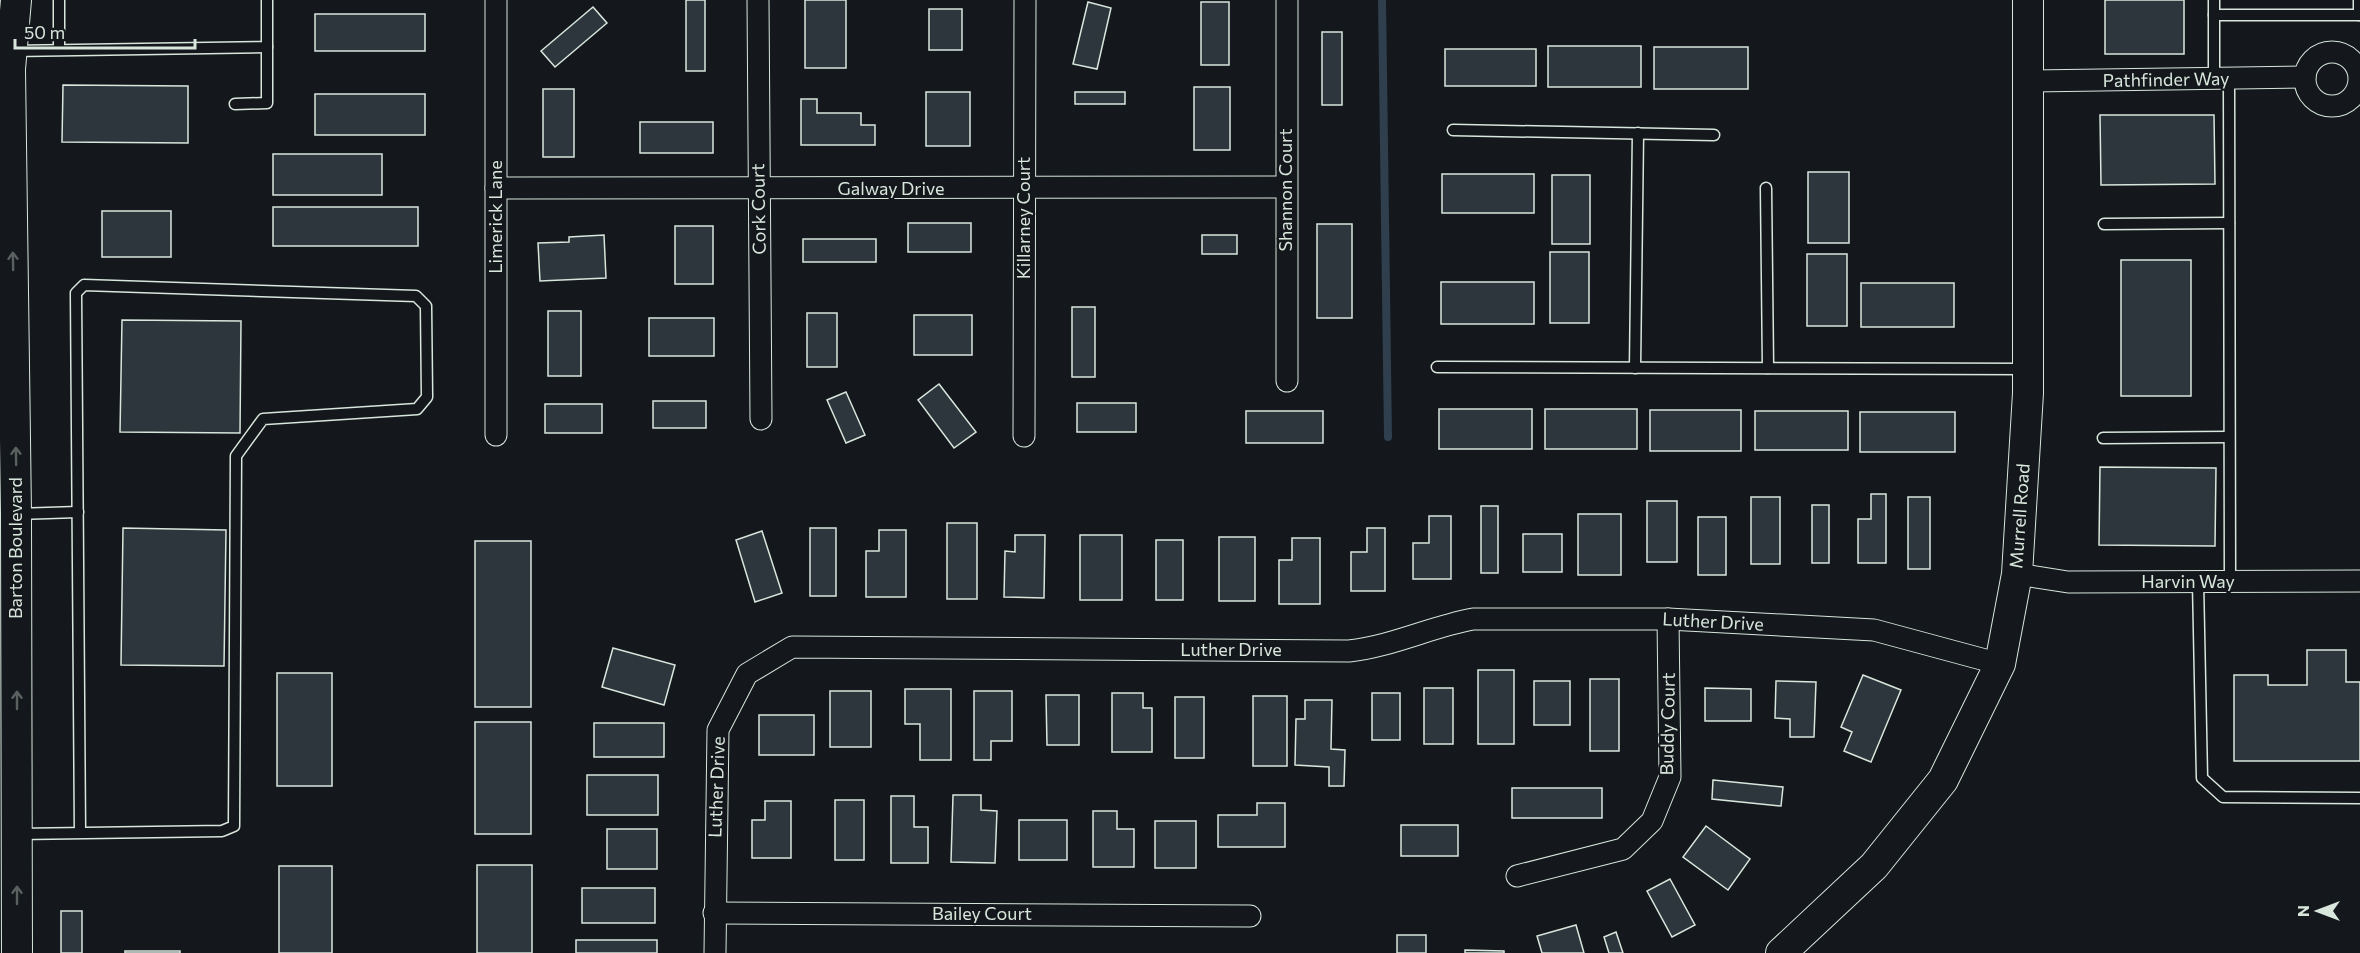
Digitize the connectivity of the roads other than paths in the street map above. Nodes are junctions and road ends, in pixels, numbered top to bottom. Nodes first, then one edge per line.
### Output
1 (16, 0) edge
2 (59, 0) edge
3 (267, 0) edge
4 (496, 0) edge
5 (758, 0) edge
6 (1025, 0) edge
7 (1287, 0) edge
8 (2028, 0) edge
9 (2214, 0) edge
10 (2359, 0) edge
11 (2214, 15) junction
12 (2360, 15) edge
13 (267, 47) junction
14 (59, 49) junction
15 (12, 51) junction
16 (2305, 77) dead end
17 (2222, 80) junction
18 (2028, 81) junction
19 (235, 104) dead end
20 (1453, 130) dead end
21 (1638, 133) junction
22 (1714, 135) dead end
23 (1286, 187) junction
24 (496, 188) junction
25 (1766, 188) dead end
26 (759, 189) junction
27 (1024, 189) junction
28 (6, 202) edge
29 (2229, 223) junction
30 (2104, 224) dead end
31 (1437, 367) dead end
32 (1635, 368) junction
33 (1768, 368) junction
34 (2028, 369) junction
35 (1287, 381) dead end
36 (761, 419) dead end
37 (496, 435) dead end
38 (1024, 436) dead end
39 (2229, 437) junction
40 (2103, 438) dead end
41 (78, 512) junction
42 (8, 514) edge
43 (2017, 574) junction
44 (2360, 581) edge
45 (2198, 582) junction
46 (2230, 582) junction
47 (1668, 619) junction
48 (2000, 664) junction
49 (2360, 798) edge
50 (80, 833) junction
51 (18, 834) junction
52 (1517, 876) dead end
53 (714, 913) junction
54 (1250, 916) dead end
55 (17, 953) edge
56 (715, 953) edge
57 (1781, 953) edge

1 - 15 street, Barton Boulevard
2 - 14 lane
3 - 13 lane
4 - 24 street, Limerick Lane
5 - 26 street, Cork Court
6 - 27 street, Killarney Court
7 - 23 street, Shannon Court
8 - 18 street, Murrell Road
9 - 11 lane
10 - 12 lane
11 - 12 lane
11 - 17 lane
13 - 14 lane
13 - 19 lane
14 - 15 lane
15 - 28 street, Barton Boulevard
16 - 17 street, Pathfinder Way
17 - 18 street, Pathfinder Way
17 - 29 lane
18 - 34 street, Murrell Road
20 - 21 lane
21 - 22 lane
21 - 32 lane
23 - 27 street, Galway Drive
23 - 35 street, Shannon Court
24 - 26 street, Galway Drive
24 - 37 street, Limerick Lane
25 - 33 lane
26 - 27 street, Galway Drive
26 - 36 street, Cork Court
27 - 38 street, Killarney Court
42 -> 28 street, Barton Boulevard
29 - 30 lane
29 - 39 lane
31 - 32 lane
32 - 33 lane
33 - 34 lane
34 - 43 street, Murrell Road
39 - 40 lane
39 - 46 lane
41 - 42 lane
41 - 50 lane
41 - 50 lane
51 -> 42 street, Barton Boulevard
43 - 45 street, Harvin Way
43 - 48 street, Murrell Road
44 - 46 street, Harvin Way
45 - 46 street, Harvin Way
45 - 49 lane
47 - 48 street, Luther Drive
47 - 52 street, Buddy Court
47 - 53 street, Luther Drive
48 - 57 street, Murrell Road
50 - 51 lane
55 -> 51 street, Barton Boulevard
53 - 54 street, Bailey Court
53 - 56 street, Luther Drive

